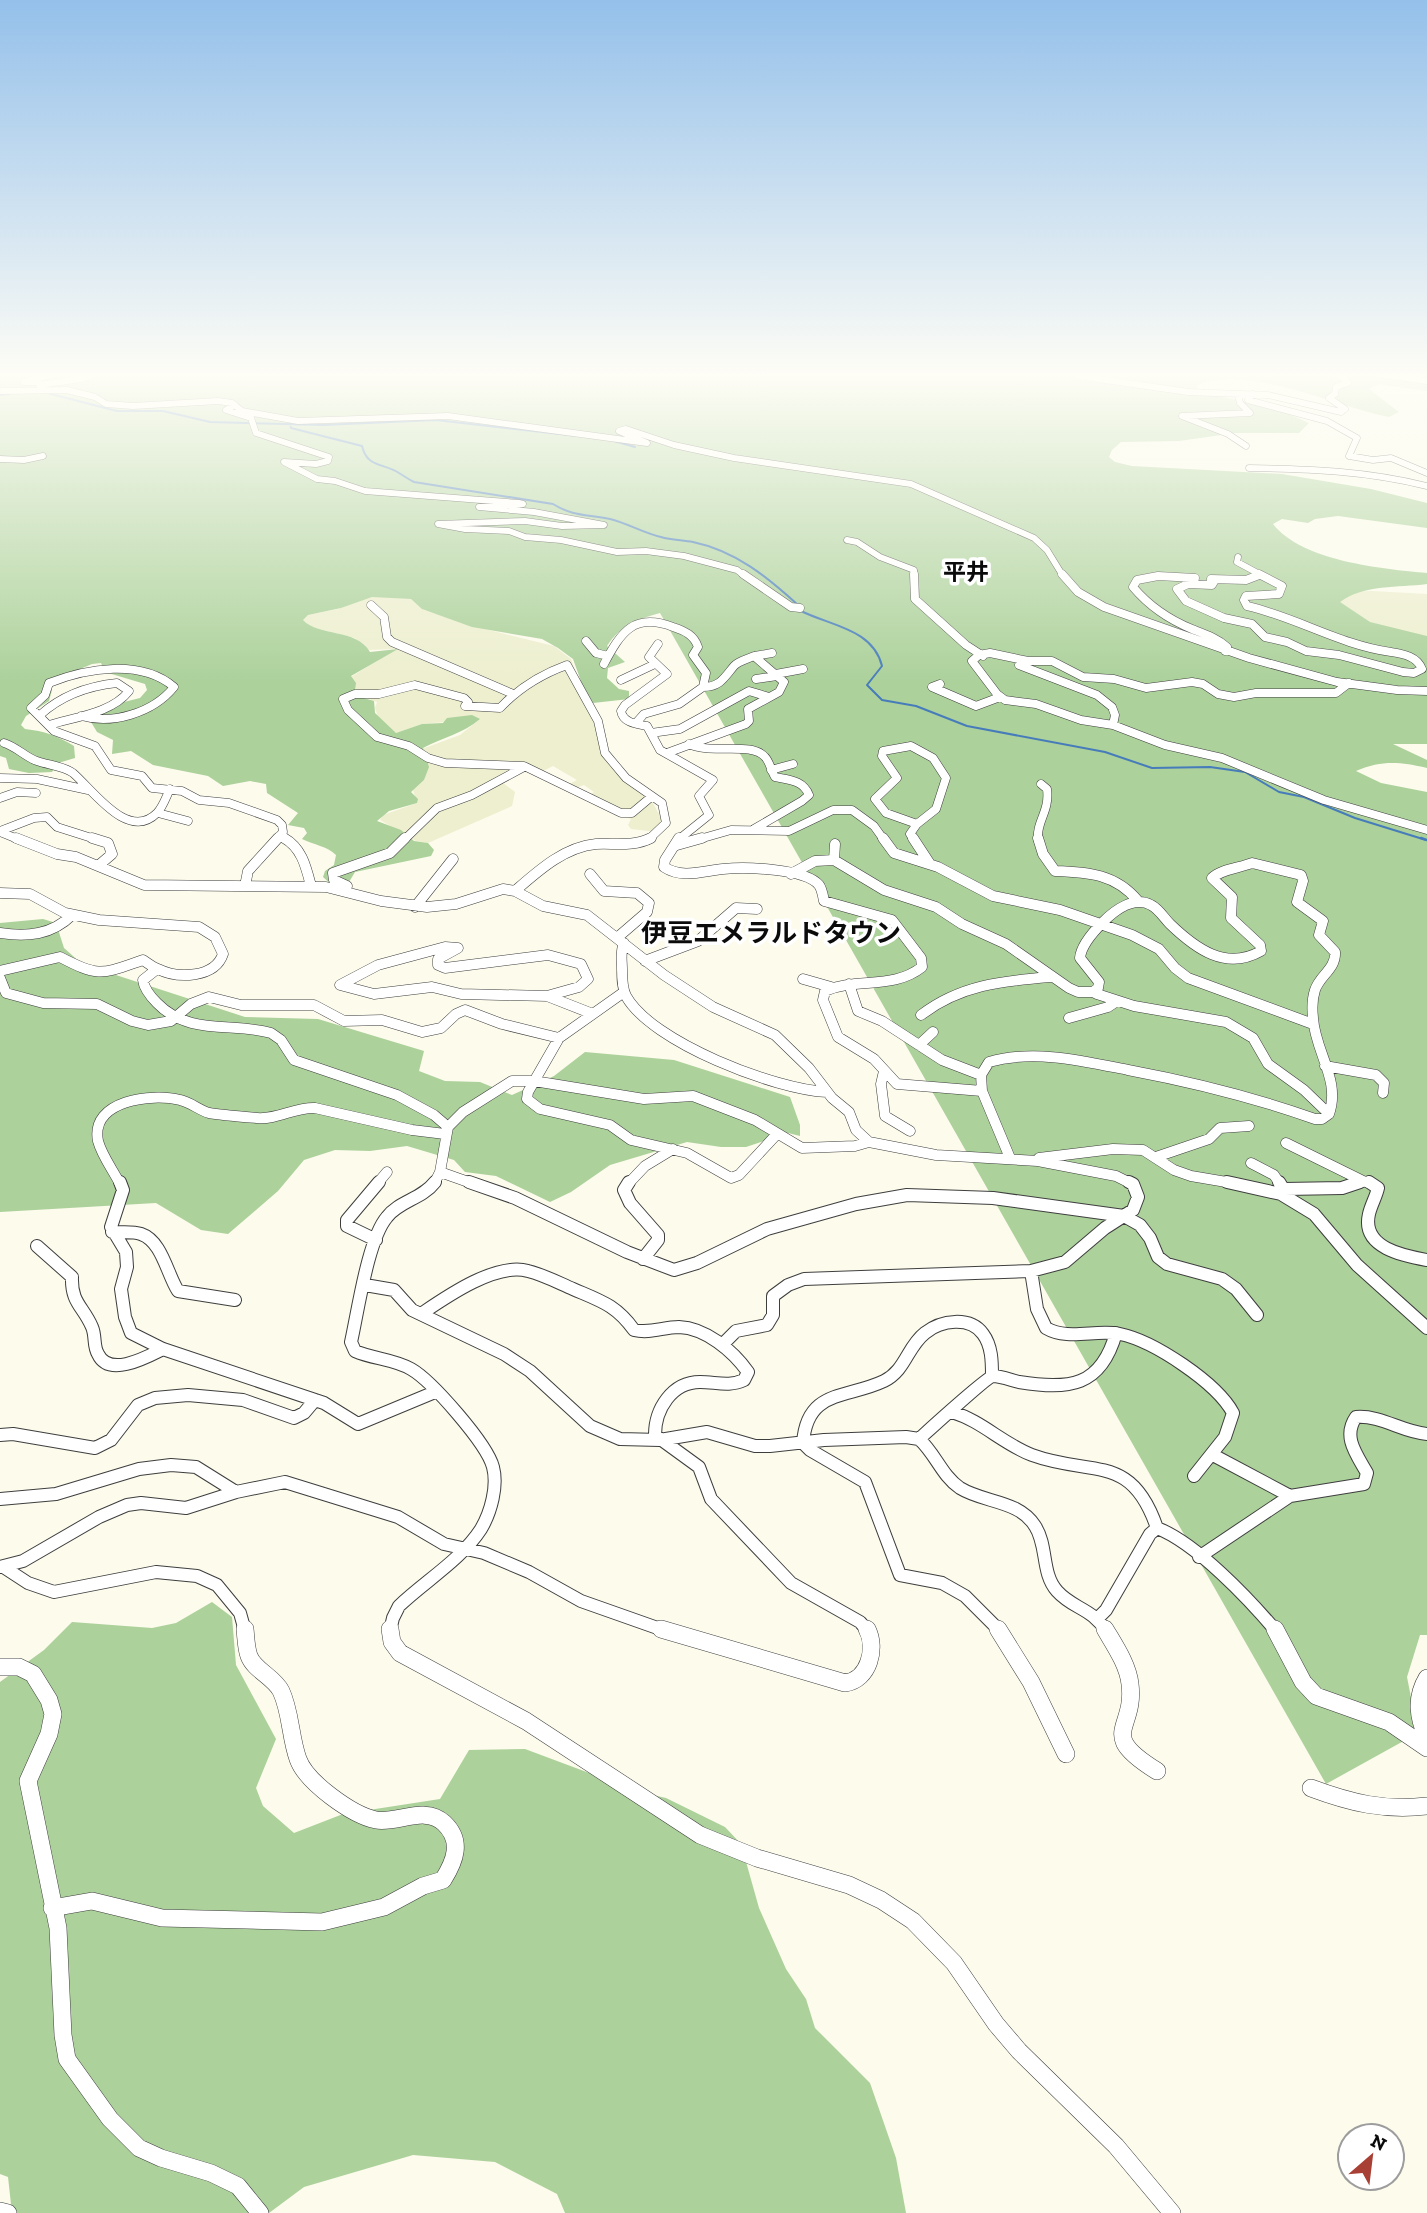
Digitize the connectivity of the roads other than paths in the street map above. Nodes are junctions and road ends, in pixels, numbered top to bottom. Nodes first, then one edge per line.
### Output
1 (310, 475) edge
2 (852, 475) edge
3 (1381, 475) edge
4 (1427, 486) edge
5 (847, 540) dead end
6 (1238, 557) dead end
7 (1259, 575) junction
8 (1215, 580) junction
9 (371, 605) dead end
10 (800, 608) dead end
11 (586, 641) dead end
12 (659, 644) dead end
13 (1226, 650) junction
14 (772, 653) dead end
15 (979, 654) junction
16 (755, 656) junction
17 (655, 664) junction
18 (803, 669) dead end
19 (777, 675) junction
20 (756, 679) dead end
21 (621, 680) dead end
22 (1349, 683) junction
23 (940, 684) dead end
24 (703, 687) junction
25 (1427, 691) edge
26 (513, 694) junction
27 (769, 697) junction
28 (1000, 697) junction
29 (40, 715) junction
30 (81, 716) junction
31 (636, 723) junction
32 (49, 725) junction
33 (1113, 725) junction
34 (651, 733) junction
35 (4, 743) dead end
36 (689, 744) junction
37 (667, 754) junction
38 (793, 764) dead end
39 (524, 766) junction
40 (771, 770) junction
41 (0, 778) edge
42 (1041, 784) dead end
43 (170, 789) junction
44 (89, 790) junction
45 (36, 793) dead end
46 (651, 797) junction
47 (0, 798) edge
48 (158, 813) junction
49 (188, 821) dead end
50 (917, 824) junction
51 (754, 829) junction
52 (1427, 830) edge
53 (0, 831) edge
54 (279, 836) junction
55 (835, 844) dead end
56 (677, 845) junction
57 (453, 859) dead end
58 (834, 860) junction
59 (930, 864) junction
60 (98, 866) junction
61 (590, 874) dead end
62 (790, 874) junction
63 (245, 886) junction
64 (312, 886) junction
65 (515, 891) junction
66 (0, 893) edge
67 (381, 901) junction
68 (1138, 901) junction
69 (415, 906) junction
70 (757, 909) dead end
71 (72, 915) junction
72 (1100, 924) junction
73 (0, 933) edge
74 (621, 940) junction
75 (645, 961) junction
76 (157, 969) junction
77 (0, 971) edge
78 (1050, 977) junction
79 (0, 978) edge
80 (803, 979) dead end
81 (849, 984) junction
82 (831, 987) junction
83 (624, 992) junction
84 (1093, 992) junction
85 (547, 996) junction
86 (1117, 1001) junction
87 (593, 1014) junction
88 (921, 1015) dead end
89 (174, 1017) junction
90 (1069, 1018) dead end
91 (1313, 1024) junction
92 (933, 1032) dead end
93 (559, 1038) junction
94 (919, 1045) junction
95 (1325, 1066) junction
96 (884, 1072) junction
97 (981, 1075) junction
98 (534, 1081) junction
99 (982, 1091) junction
100 (827, 1092) junction
101 (1383, 1093) dead end
102 (1329, 1114) junction
103 (1249, 1126) dead end
104 (447, 1130) junction
105 (910, 1131) dead end
106 (777, 1134) junction
107 (869, 1142) junction
108 (1286, 1143) dead end
109 (673, 1149) junction
110 (1156, 1157) junction
111 (1010, 1158) junction
112 (1026, 1160) junction
113 (1251, 1163) dead end
114 (387, 1172) dead end
115 (440, 1172) junction
116 (1363, 1181) junction
117 (1283, 1192) junction
118 (1124, 1216) junction
119 (113, 1232) junction
120 (376, 1240) junction
121 (37, 1246) dead end
122 (643, 1259) junction
123 (1427, 1260) edge
124 (1031, 1271) junction
125 (366, 1285) junction
126 (235, 1300) dead end
127 (421, 1314) junction
128 (1257, 1315) dead end
129 (1427, 1328) edge
130 (1116, 1333) junction
131 (722, 1345) junction
132 (163, 1349) junction
133 (992, 1376) junction
134 (435, 1392) junction
135 (315, 1400) junction
136 (952, 1412) junction
137 (1427, 1434) edge
138 (0, 1435) edge
139 (919, 1439) junction
140 (660, 1440) junction
141 (803, 1443) junction
142 (1213, 1455) junction
143 (1194, 1476) dead end
144 (236, 1492) junction
145 (1290, 1496) junction
146 (0, 1499) edge
147 (1157, 1528) junction
148 (461, 1550) junction
149 (1199, 1557) junction
150 (3, 1567) edge
151 (1099, 1617) junction
152 (0, 1667) edge
153 (1427, 1678) edge
154 (1427, 1738) edge
155 (1427, 1748) edge
156 (1066, 1754) dead end
157 (1157, 1771) dead end
158 (1311, 1788) dead end
159 (1427, 1807) edge
160 (52, 1908) junction
161 (0, 2211) edge
162 (8, 2213) edge
163 (260, 2213) edge
164 (1171, 2213) edge

1 - 10 street
2 - 13 street
3 - 4 street
5 - 15 street
6 - 7 street
7 - 8 street
7 - 8 street
8 - 13 street
9 - 26 street
11 - 24 street
12 - 17 street
13 - 22 street
14 - 16 street
15 - 22 street
15 - 28 street
15 - 33 street
16 - 19 street
16 - 24 street
17 - 21 street
17 - 31 street
18 - 19 street
19 - 20 street
19 - 27 street
22 - 25 street
23 - 28 street
24 - 31 street
26 - 39 street
26 - 46 street
27 - 34 street
27 - 36 street
28 - 33 street
29 - 30 street
29 - 30 street
29 - 32 street
30 - 32 street
31 - 34 street
32 - 43 street
33 - 52 street
34 - 37 street
35 - 44 street
36 - 37 street
36 - 40 street
37 - 56 street
38 - 40 street
39 - 46 street
39 - 67 street
40 - 51 street
41 - 44 street
42 - 68 street
43 - 48 street
43 - 54 street
44 - 48 street
45 - 47 street
46 - 65 street
48 - 49 street
50 - 50 street
50 - 59 street
51 - 56 street
51 - 59 street
53 - 60 street
53 - 60 street
54 - 63 street
54 - 64 street
55 - 58 street
56 - 62 street
57 - 69 street
58 - 62 street
58 - 78 street
59 - 72 street
60 - 63 street
61 - 74 street
62 - 81 street
63 - 64 street
64 - 67 street
65 - 69 street
65 - 74 street
66 - 71 street
67 - 69 street
68 - 72 street
68 - 91 street
70 - 75 street
71 - 73 street
71 - 76 street
72 - 84 street
72 - 91 street
74 - 75 street
74 - 83 street
75 - 100 street
76 - 77 street
76 - 89 street
78 - 84 street
78 - 88 street
79 - 89 street
80 - 82 street
81 - 82 street
81 - 94 street
82 - 96 street
83 - 87 street
83 - 100 street
84 - 86 street
85 - 85 street
85 - 87 street
86 - 90 street
86 - 102 street
87 - 93 street
89 - 93 street
89 - 104 street
91 - 95 street
92 - 94 street
93 - 98 street
94 - 97 street
95 - 101 street
95 - 102 street
96 - 99 street
96 - 105 street
97 - 99 street
97 - 102 street
98 - 104 street
98 - 106 street
98 - 109 street
99 - 111 street
100 - 107 street
103 - 110 street
104 - 115 street
104 - 119 street
106 - 107 street
106 - 109 street
107 - 111 street
108 - 116 street
109 - 122 street
110 - 112 street
110 - 117 street
111 - 112 street
112 - 118 street
113 - 117 street
114 - 120 street
115 - 120 street
115 - 122 street
116 - 117 street
116 - 123 street
117 - 129 street
118 - 122 street
118 - 124 street
118 - 128 street
119 - 126 street
119 - 132 street
120 - 125 street
121 - 132 street
124 - 130 street
124 - 131 street
125 - 127 street
125 - 134 street
127 - 131 street
127 - 140 street
130 - 133 street
130 - 142 street
131 - 140 street
132 - 135 street
133 - 136 street
133 - 141 street
134 - 135 street
134 - 148 street
135 - 138 street
136 - 139 street
136 - 147 street
137 - 145 street
139 - 141 street
139 - 151 street
140 - 141 street
140 - 148 street
141 - 156 street
142 - 143 street
142 - 145 street
144 - 146 street
144 - 148 street
144 - 150 street
145 - 149 street
147 - 149 street
147 - 151 street
148 - 164 street
149 - 155 street
150 - 160 street
151 - 157 street
152 - 160 street
153 - 154 street
158 - 159 street
160 - 163 street
161 - 162 street

